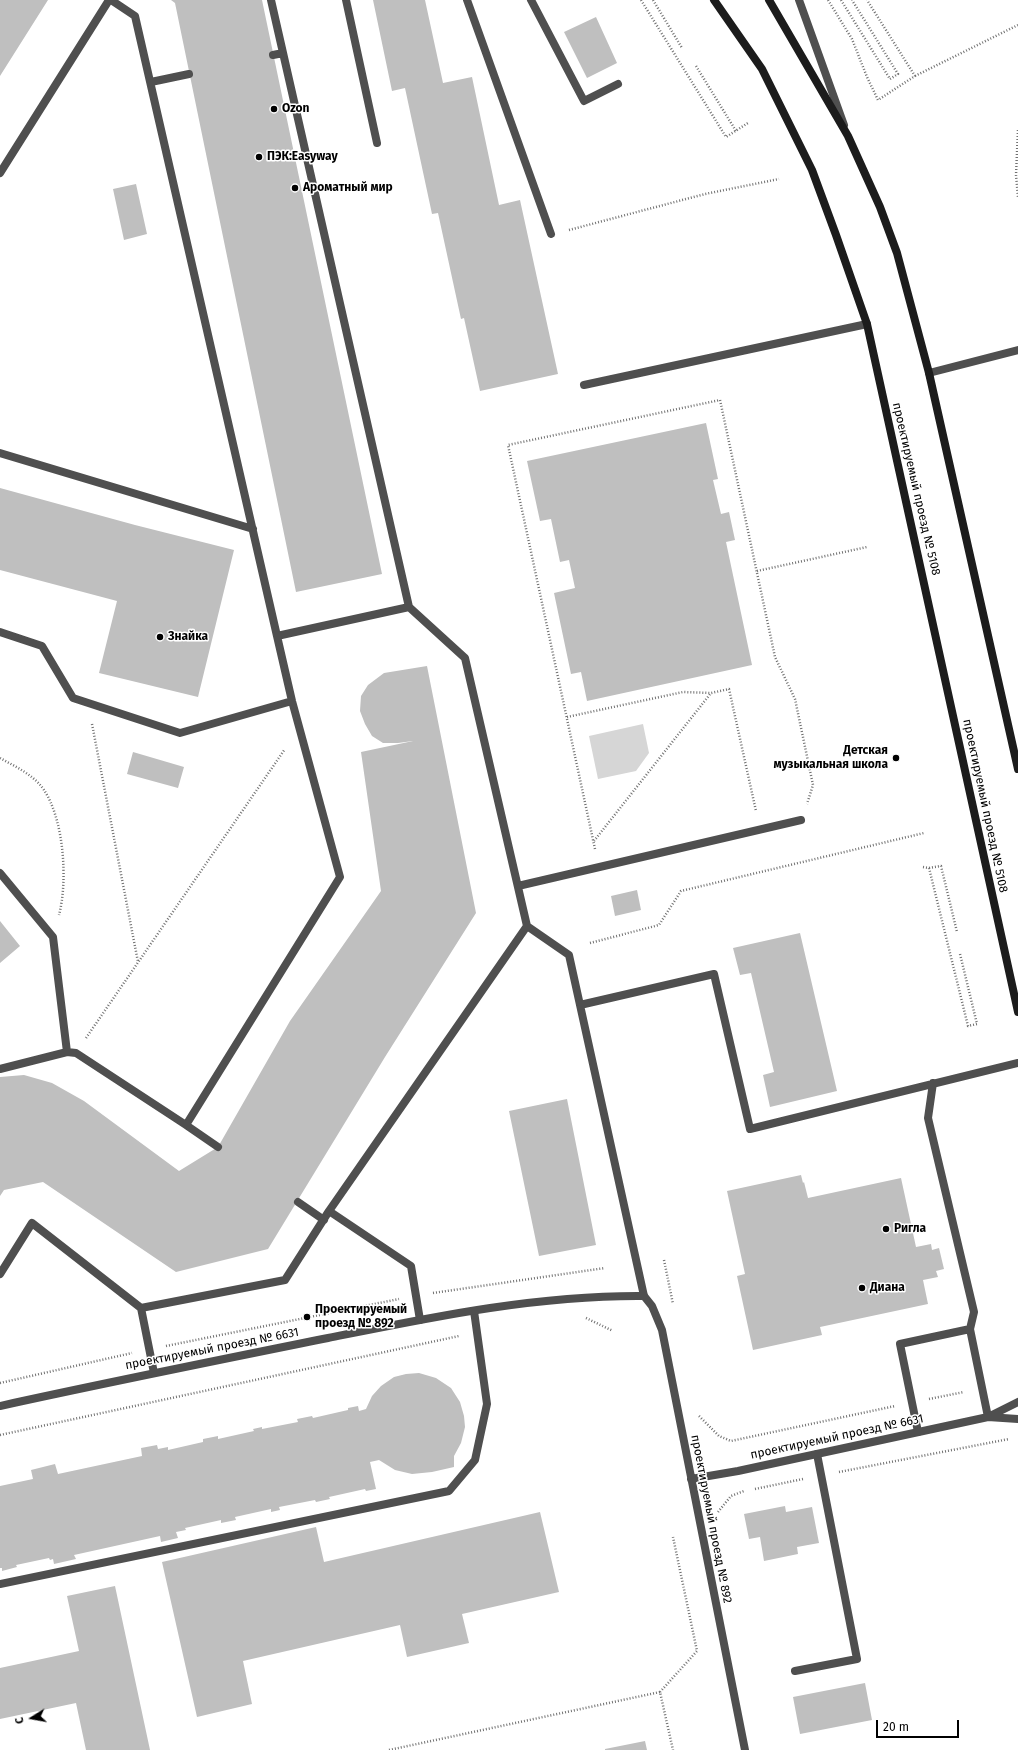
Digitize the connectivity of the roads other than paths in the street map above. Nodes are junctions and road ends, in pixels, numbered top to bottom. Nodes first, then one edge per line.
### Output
1 (110, 0) edge
2 (271, 0) edge
3 (346, 0) edge
4 (467, 0) edge
5 (531, 0) edge
6 (714, 0) edge
7 (769, 0) edge
8 (800, 0) edge
9 (283, 53) junction
10 (273, 55) dead end
11 (189, 74) dead end
12 (151, 82) junction
13 (618, 84) dead end
14 (848, 136) junction
15 (377, 143) dead end
16 (0, 172) edge
17 (551, 234) road end
18 (867, 324) junction
19 (1018, 350) edge
20 (928, 373) junction
21 (584, 385) dead end
22 (0, 453) edge
23 (253, 529) junction
24 (409, 608) junction
25 (0, 632) edge
26 (277, 636) junction
27 (292, 701) junction
28 (1018, 769) edge
29 (801, 820) road end
30 (0, 873) edge
31 (518, 886) junction
32 (527, 926) junction
33 (580, 1005) junction
34 (1018, 1012) edge
35 (67, 1052) junction
36 (1018, 1063) edge
37 (0, 1069) edge
38 (933, 1083) junction
39 (186, 1125) junction
40 (218, 1147) dead end
41 (298, 1202) dead end
42 (329, 1211) junction
43 (324, 1220) junction
44 (0, 1274) edge
45 (644, 1296) junction
46 (141, 1308) junction
47 (474, 1310) junction
48 (420, 1320) junction
49 (970, 1329) junction
50 (154, 1373) junction
51 (1018, 1402) edge
52 (0, 1406) edge
53 (988, 1416) junction
54 (1018, 1419) edge
55 (918, 1432) junction
56 (817, 1454) junction
57 (692, 1479) junction
58 (0, 1584) edge
59 (795, 1671) dead end
60 (745, 1750) edge

1 - 12 street
1 - 16 street
2 - 9 street
3 - 15 street
4 - 17 street
5 - 13 street
6 - 18 main road, проектируемый проезд № 5108
7 - 14 main road
8 - 14 street
9 - 10 street
9 - 24 street
11 - 12 street
12 - 23 street
14 - 20 main road
18 - 21 street
18 - 34 main road, проектируемый проезд № 5108
19 - 20 street
20 - 28 main road
22 - 23 street
23 - 26 street
24 - 26 street
24 - 31 street
25 - 27 street
26 - 27 street
27 - 39 street
29 - 31 street
30 - 35 street
31 - 32 street
32 - 33 street
32 - 42 street
33 - 38 street
33 - 45 street
35 - 37 street
35 - 39 street
36 - 38 street
38 - 49 street
39 - 40 street
41 - 43 street
42 - 43 street
42 - 48 street
43 - 46 street
44 - 46 street
45 - 47 street, проектируемый проезд № 6631
45 - 57 street, проектируемый проезд № 892
46 - 50 street
47 - 48 street, проектируемый проезд № 6631
47 - 58 street
48 - 50 street, проектируемый проезд № 6631
49 - 53 street
49 - 55 street
50 - 52 street, проектируемый проезд № 6631
51 - 53 street
53 - 54 street
53 - 55 street, проектируемый проезд № 6631
55 - 56 street, проектируемый проезд № 6631
56 - 57 street, проектируемый проезд № 6631
56 - 59 street
57 - 60 street, проектируемый проезд № 892

